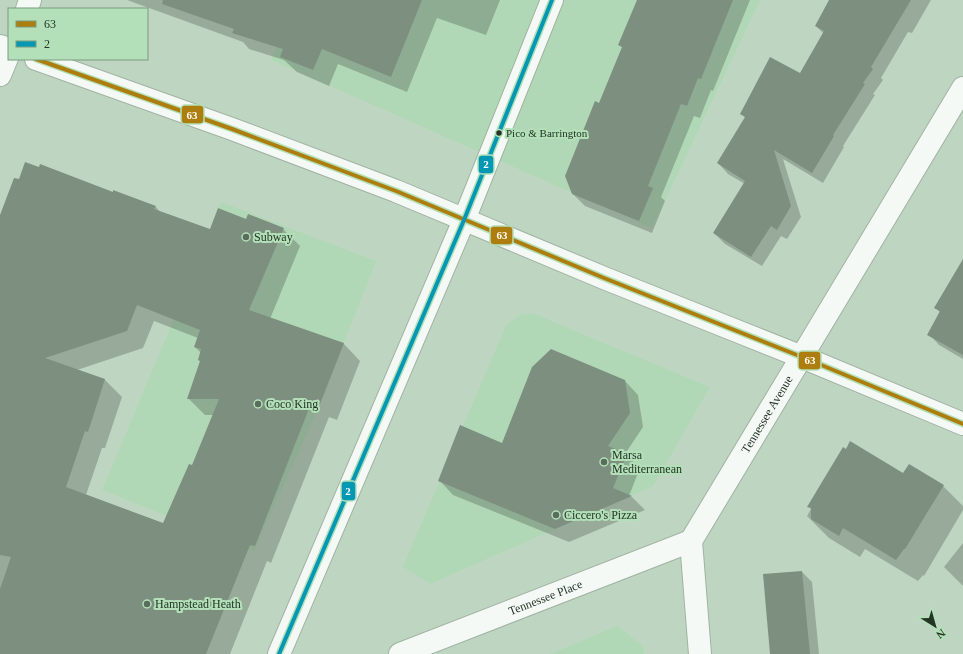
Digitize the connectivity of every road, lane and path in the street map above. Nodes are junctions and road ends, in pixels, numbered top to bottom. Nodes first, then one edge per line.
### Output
1 (552, 0) edge
2 (8, 55) edge
3 (39, 60) edge
4 (0, 75) edge
5 (963, 88) edge
6 (464, 220) junction
7 (802, 357) junction
8 (963, 424) edge
9 (691, 541) junction
10 (279, 654) edge
11 (400, 654) edge
12 (700, 654) edge

1 - 6 street
2 - 4 street
3 - 6 street
5 - 7 street, Tennessee Avenue
6 - 7 street
6 - 10 street
7 - 8 street
7 - 9 street, Tennessee Avenue
9 - 11 street, Tennessee Place
9 - 12 street

